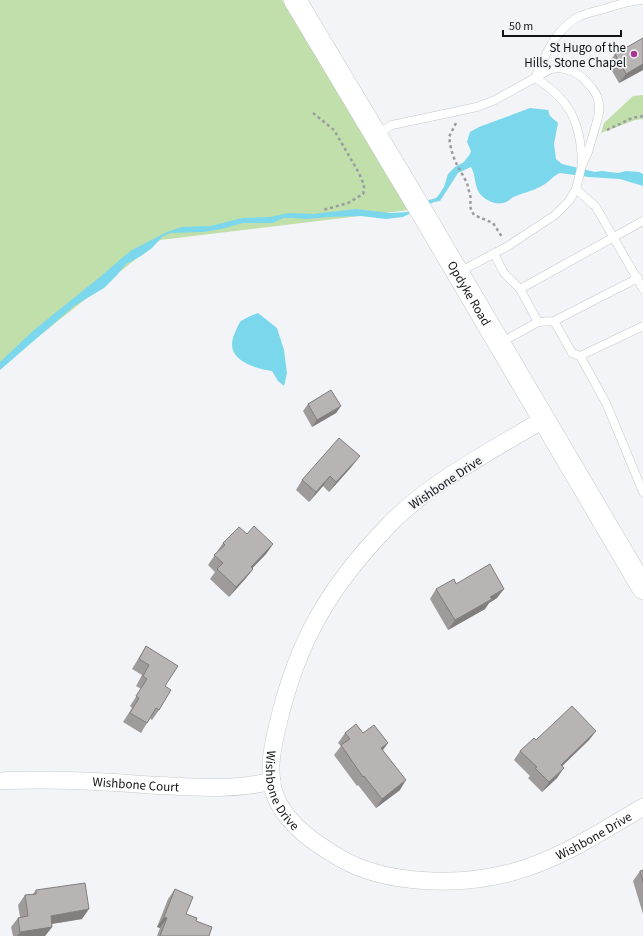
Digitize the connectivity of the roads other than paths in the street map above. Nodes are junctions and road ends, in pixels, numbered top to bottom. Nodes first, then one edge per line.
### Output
1 (295, 0) edge
2 (643, 0) edge
3 (535, 78) junction
4 (375, 134) junction
5 (582, 165) junction
6 (576, 190) junction
7 (643, 221) edge
8 (614, 237) junction
9 (494, 254) junction
10 (458, 272) junction
11 (638, 278) junction
12 (520, 289) junction
13 (643, 289) edge
14 (554, 321) junction
15 (538, 322) junction
16 (643, 326) edge
17 (500, 343) junction
18 (580, 356) junction
19 (544, 419) junction
20 (643, 492) edge
21 (642, 583) edge
22 (0, 780) edge
23 (272, 782) junction
24 (643, 806) edge

1 - 4 main road, Opdyke Road
2 - 3 lane
3 - 4 lane
3 - 5 lane
3 - 5 lane
4 - 10 main road, Opdyke Road
5 - 6 lane
6 - 8 lane
6 - 9 lane
7 - 8 lane
8 - 11 lane
8 - 12 lane
9 - 10 lane
9 - 12 lane
10 - 17 main road, Opdyke Road
11 - 13 lane
11 - 14 lane
12 - 15 lane
14 - 15 lane
14 - 18 lane
15 - 17 lane
16 - 18 lane
17 - 19 main road, Opdyke Road
18 - 20 lane
19 - 21 main road, Opdyke Road
19 - 23 street, Wishbone Drive
22 - 23 street, Wishbone Court
23 - 24 street, Wishbone Drive

